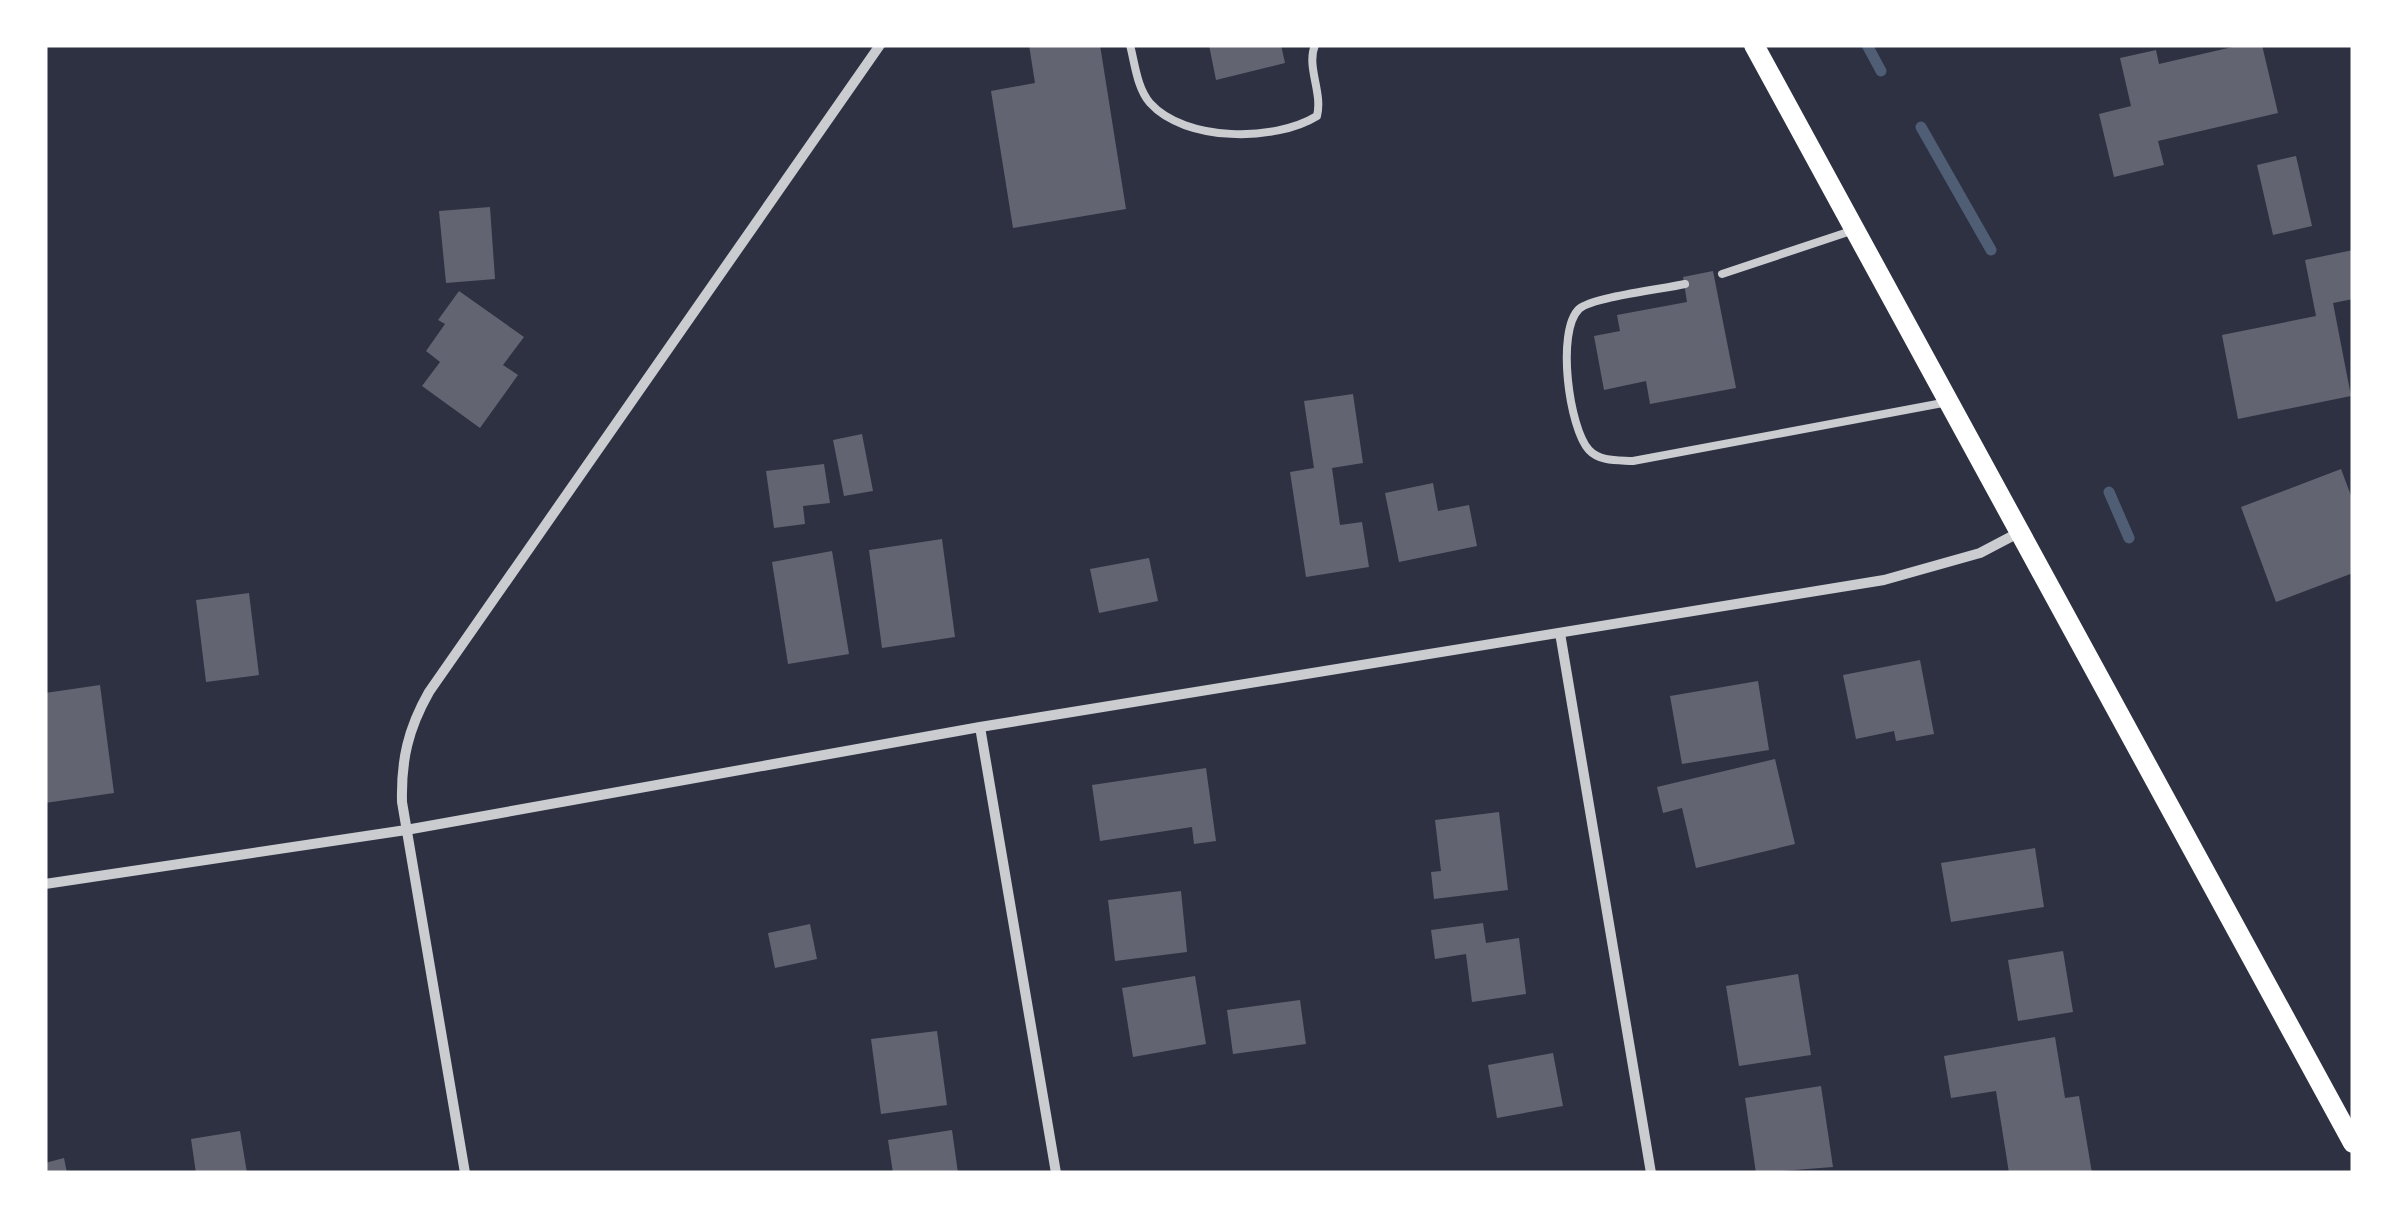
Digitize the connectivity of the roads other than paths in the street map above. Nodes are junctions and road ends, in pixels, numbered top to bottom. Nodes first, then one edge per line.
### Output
1 (880, 45) edge
2 (1130, 45) edge
3 (1315, 45) edge
4 (1754, 45) edge
5 (1855, 230) junction
6 (1722, 274) dead end
7 (1685, 284) dead end
8 (1949, 401) junction
9 (2020, 532) junction
10 (1560, 633) junction
11 (980, 728) junction
12 (406, 830) junction
13 (45, 884) edge
14 (2353, 1143) edge
15 (465, 1173) edge
16 (1056, 1173) edge
17 (1651, 1173) edge

1 - 12 street
2 - 3 lane
4 - 5 main road
5 - 6 lane
5 - 8 main road
7 - 8 lane
8 - 9 main road
9 - 10 street
9 - 14 main road
10 - 11 street
10 - 17 street
11 - 12 street
11 - 16 street
12 - 13 street
12 - 15 street

